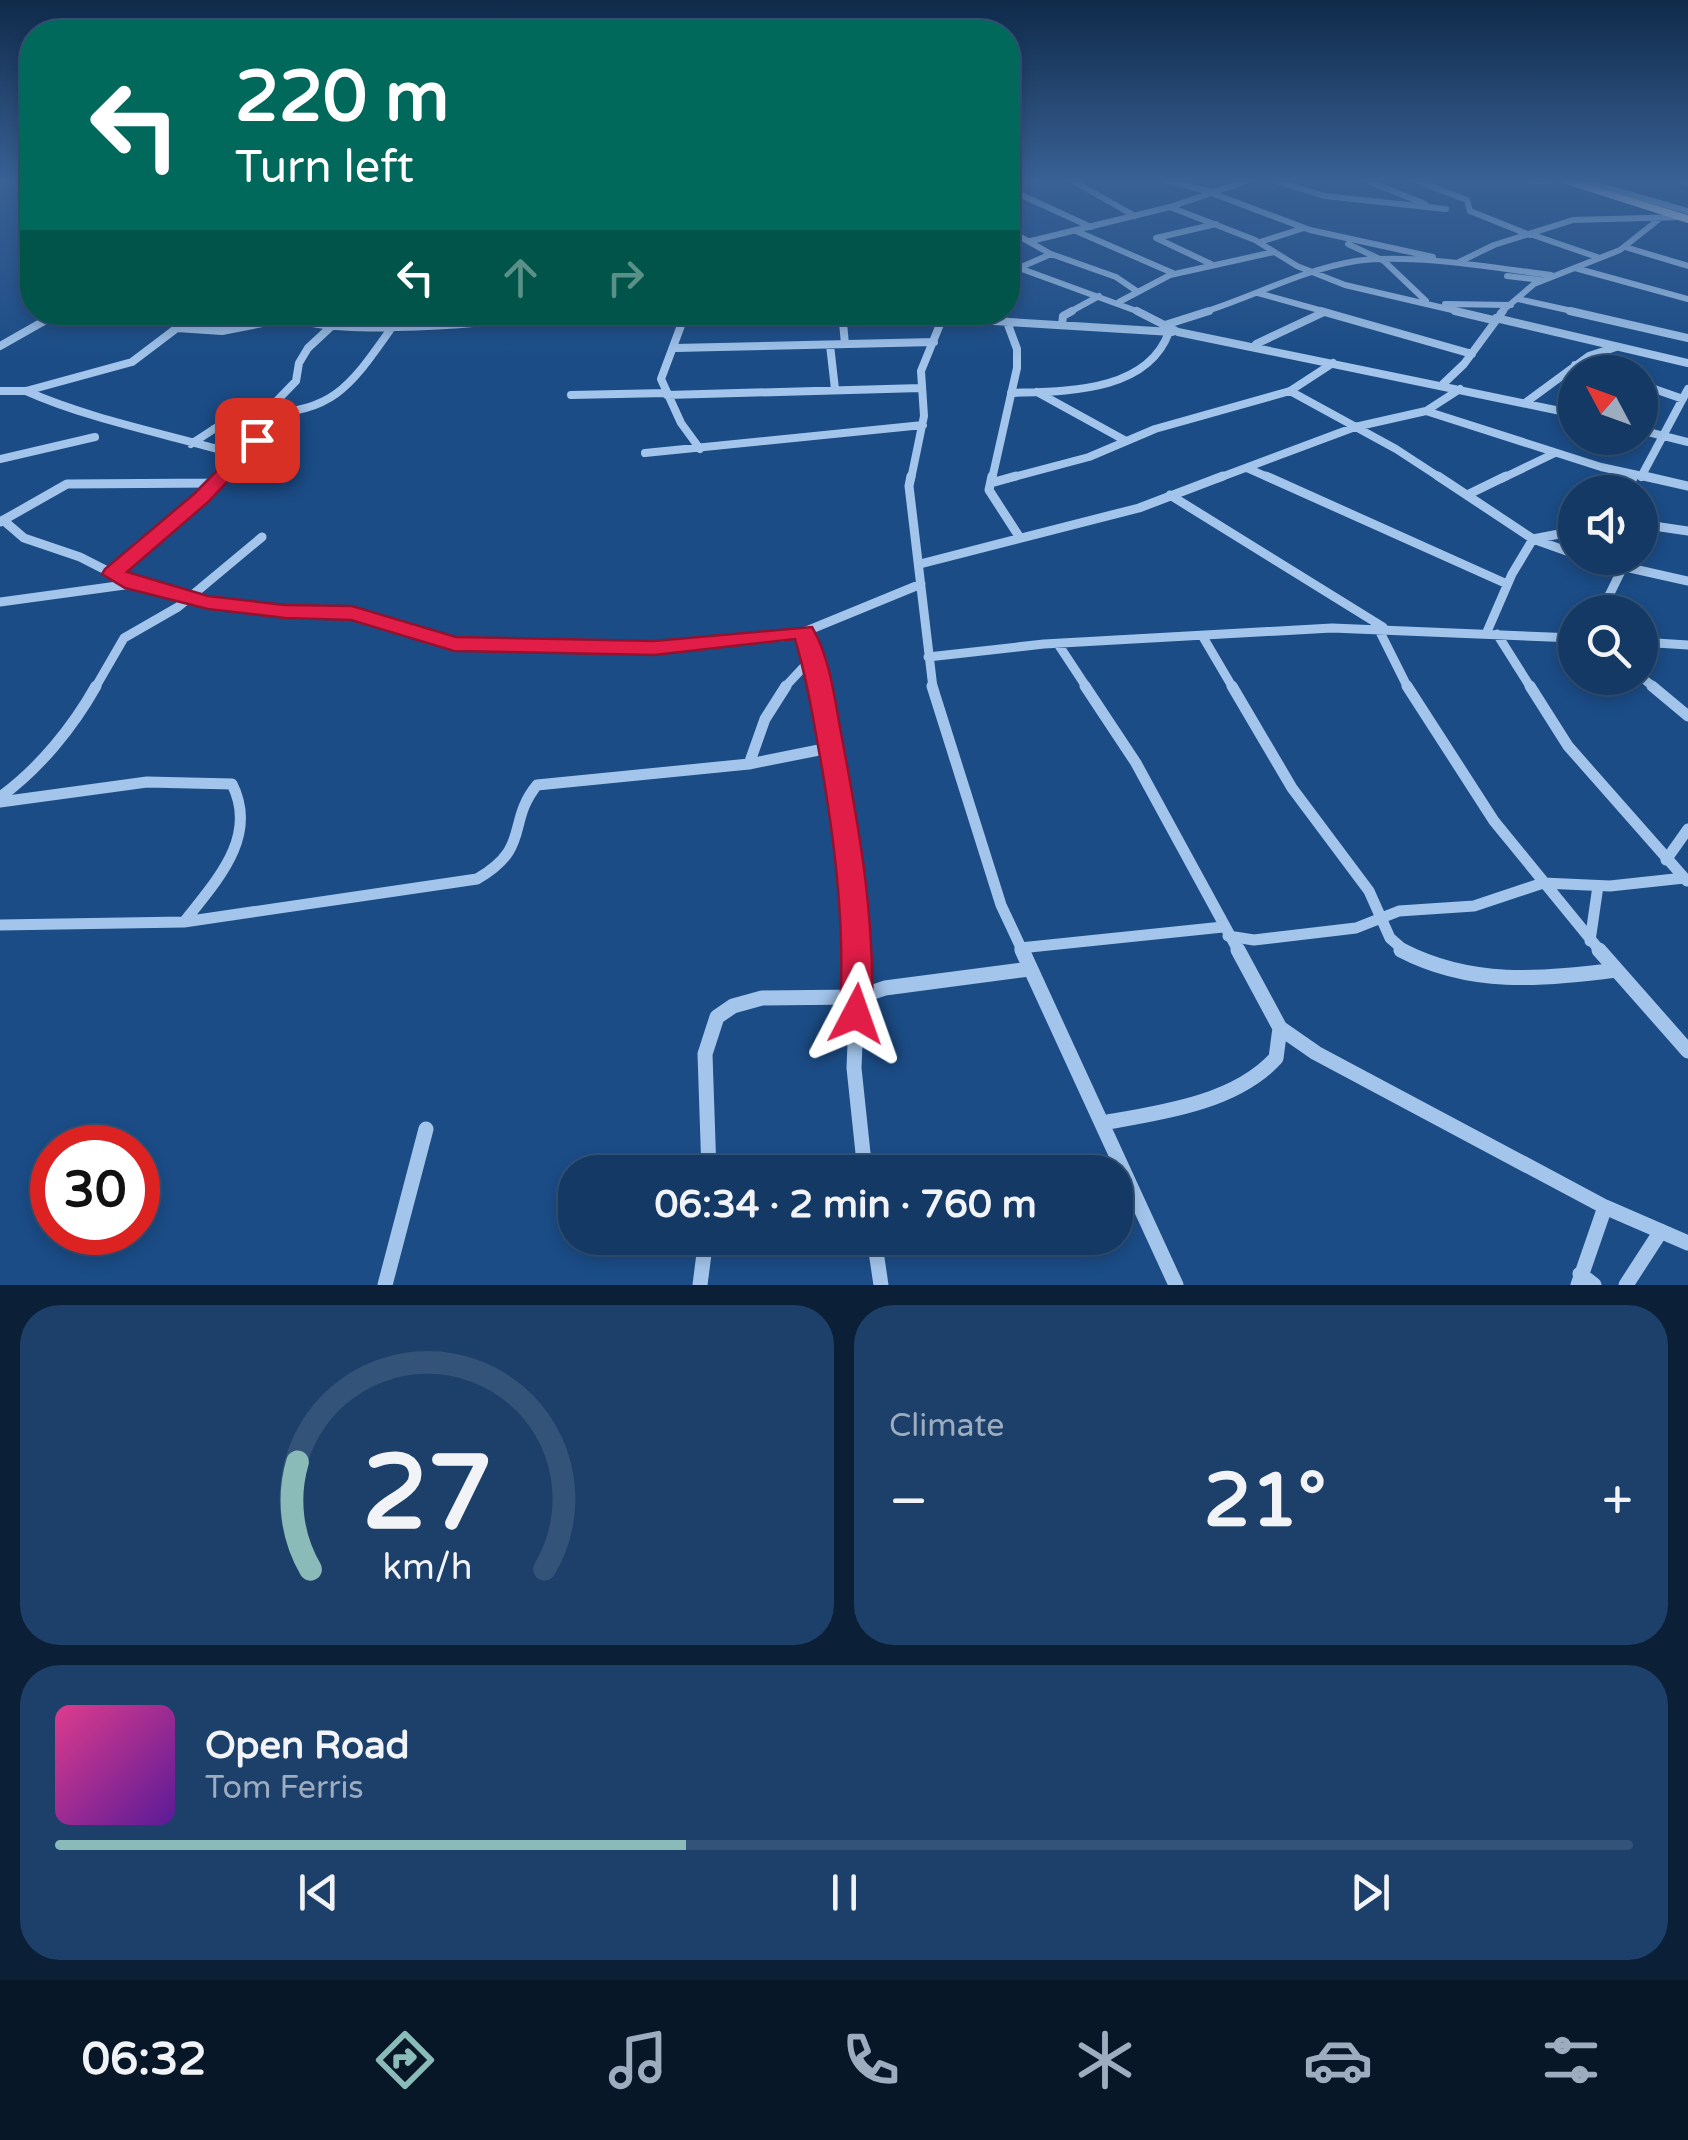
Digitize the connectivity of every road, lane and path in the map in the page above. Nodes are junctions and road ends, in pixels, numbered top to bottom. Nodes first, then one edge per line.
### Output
1 (1031, 241) edge
2 (1099, 241) edge
3 (1162, 241) edge
4 (1263, 241) edge
5 (1344, 241) edge
6 (1358, 241) edge
7 (1509, 241) edge
8 (1550, 241) edge
9 (1633, 241) edge
10 (1260, 242) joint
11 (1625, 248) junction
12 (1274, 252) junction
13 (1051, 254) junction
14 (1601, 258) junction
15 (1384, 261) junction
16 (1459, 262) junction
17 (1212, 264) junction
18 (1468, 265) junction
19 (1688, 266) edge
20 (1020, 267) edge
21 (1575, 268) junction
22 (1020, 269) edge
23 (1311, 272) junction
24 (1175, 274) junction
25 (1552, 275) junction
26 (1541, 280) junction
27 (1138, 292) junction
28 (1258, 292) junction
29 (1099, 296) junction
30 (1688, 300) edge
31 (1119, 302) junction
32 (1514, 302) junction
33 (1430, 304) junction
34 (1323, 312) junction
35 (1494, 319) junction
36 (1020, 323) edge
37 (37, 325) edge
38 (180, 325) edge
39 (246, 325) edge
40 (333, 325) edge
41 (379, 325) edge
42 (429, 325) edge
43 (682, 325) edge
44 (843, 325) edge
45 (941, 325) edge
46 (1008, 325) edge
47 (1062, 325) junction
48 (393, 326) junction
49 (176, 328) junction
50 (1171, 329) junction
51 (1688, 338) edge
52 (934, 342) junction
53 (845, 344) junction
54 (830, 345) junction
55 (1254, 345) junction
56 (0, 346) edge
57 (1617, 346) junction
58 (674, 348) junction
59 (1472, 354) junction
60 (1597, 355) edge
61 (1332, 362) junction
62 (1688, 362) edge
63 (1558, 377) edge
64 (1443, 384) junction
65 (922, 388) junction
66 (1688, 389) edge
67 (0, 390) edge
68 (835, 390) junction
69 (1460, 390) junction
70 (1658, 390) edge
71 (26, 391) junction
72 (1290, 391) junction
73 (1036, 392) junction
74 (1011, 393) junction
75 (667, 394) junction
76 (570, 395) dead end
77 (1684, 399) edge
78 (1524, 403) junction
79 (1558, 410) edge
80 (1426, 411) junction
81 (262, 413) junction
82 (923, 425) junction
83 (1355, 427) junction
84 (214, 428) junction
85 (1658, 435) edge
86 (1662, 436) junction
87 (95, 437) dead end
88 (1126, 441) junction
89 (1688, 442) edge
90 (191, 444) junction
91 (700, 449) junction
92 (645, 453) dead end
93 (1555, 453) junction
94 (242, 456) junction
95 (0, 459) edge
96 (1246, 468) junction
97 (1633, 475) edge
98 (1638, 475) edge
99 (1658, 480) edge
100 (218, 482) junction
101 (990, 484) junction
102 (1688, 486) edge
103 (1170, 495) junction
104 (1467, 495) junction
105 (2, 521) edge
106 (1658, 527) edge
107 (1688, 531) edge
108 (1558, 535) edge
109 (262, 537) dead end
110 (1020, 538) junction
111 (1532, 539) junction
112 (1558, 548) edge
113 (920, 564) junction
114 (113, 574) junction
115 (1658, 575) edge
116 (1688, 581) edge
117 (133, 584) junction
118 (921, 584) junction
119 (1508, 584) junction
120 (190, 598) junction
121 (0, 602) edge
122 (1381, 628) junction
123 (804, 632) junction
124 (1492, 634) junction
125 (1203, 637) junction
126 (1558, 637) edge
127 (1658, 643) edge
128 (1058, 644) junction
129 (1688, 644) edge
130 (928, 656) junction
131 (813, 657) junction
132 (1658, 691) edge
133 (1688, 716) edge
134 (829, 748) junction
135 (748, 764) junction
136 (0, 799) edge
137 (1688, 828) edge
138 (1666, 860) junction
139 (1686, 880) edge
140 (1542, 884) junction
141 (1598, 886) junction
142 (1383, 920) junction
143 (184, 922) junction
144 (0, 925) edge
145 (1225, 932) junction
146 (1590, 940) junction
147 (1020, 948) junction
148 (1030, 970) junction
149 (1616, 970) junction
150 (859, 998) junction
151 (1280, 1028) junction
152 (1688, 1051) edge
153 (1102, 1124) junction
154 (426, 1128) dead end
155 (708, 1155) edge
156 (863, 1155) edge
157 (1605, 1207) junction
158 (1661, 1232) junction
159 (1688, 1243) edge
160 (704, 1255) edge
161 (877, 1255) edge
162 (1584, 1281) edge
163 (385, 1285) edge
164 (700, 1285) edge
165 (881, 1285) edge
166 (1176, 1285) edge
167 (1626, 1285) edge

1 - 13 street
2 - 24 street
3 - 17 street
4 - 10 street
5 - 15 street
6 - 16 street
7 - 16 street
8 - 14 street
9 - 11 street
10 - 12 street
11 - 14 street
11 - 19 street
12 - 17 street
12 - 23 street
13 - 20 street
13 - 27 street
14 - 21 street
15 - 18 street
15 - 23 street
15 - 33 street
16 - 18 street
17 - 24 street
18 - 25 street
18 - 26 street
21 - 25 street
21 - 30 street
22 - 29 street
23 - 28 street
23 - 33 street
24 - 27 street
25 - 26 street
26 - 32 street
27 - 31 street
28 - 34 street
28 - 50 street
29 - 31 street
29 - 47 street
31 - 50 street
32 - 33 street
32 - 35 street
32 - 51 street
33 - 35 street
34 - 55 street
34 - 59 street
35 - 57 street
35 - 59 street
36 - 47 street
37 - 56 street
38 - 49 street
39 - 49 street
40 - 81 street
41 - 48 street
42 - 48 street
43 - 58 street
44 - 53 street
45 - 52 street
46 - 74 street
47 - 50 street
48 - 81 street
49 - 71 street
50 - 55 street
50 - 73 street
52 - 53 street
52 - 65 street
53 - 54 street
54 - 58 street
54 - 68 street
55 - 61 street
57 - 60 street
57 - 62 street
58 - 75 street
59 - 64 street
61 - 64 street
61 - 72 street
63 - 78 street
64 - 69 street
65 - 68 street
65 - 82 street
66 - 77 street
67 - 71 street
68 - 75 street
69 - 78 street
69 - 80 street
70 - 77 street
71 - 90 street
72 - 83 street
72 - 88 street
73 - 74 street
73 - 88 street
74 - 101 street
75 - 76 street
75 - 91 street
77 - 86 street
78 - 79 street
80 - 83 street
80 - 93 street
81 - 84 street
82 - 91 street
82 - 113 street
83 - 96 street
83 - 104 street
84 - 90 street
84 - 94 street
85 - 86 street
86 - 89 street
86 - 98 street
87 - 95 street
88 - 101 street
90 - 94 street
91 - 92 street
93 - 97 street
93 - 104 street
94 - 100 street
96 - 103 street
96 - 119 street
99 - 102 street
100 - 105 street
100 - 114 street
101 - 110 street
103 - 110 street
103 - 122 street
104 - 111 street
105 - 114 street
106 - 107 street
108 - 111 street
109 - 120 street
110 - 113 street
111 - 112 street
111 - 119 street
113 - 118 street
114 - 117 street
115 - 116 street
117 - 120 street
117 - 121 street
118 - 123 street
118 - 130 street
119 - 124 street
120 - 123 street
120 - 136 street
122 - 124 street
122 - 125 street
122 - 140 street
123 - 131 street
124 - 126 street
124 - 138 street
125 - 128 street
125 - 142 street
127 - 129 street
128 - 130 street
128 - 145 street
130 - 147 street
131 - 134 street
131 - 135 street
132 - 133 street
134 - 135 street
134 - 150 street
135 - 143 street
136 - 143 street
137 - 138 street
138 - 139 street
139 - 141 street
140 - 141 street
140 - 142 street
140 - 146 street
141 - 146 street
142 - 145 street
142 - 149 street
143 - 144 street
145 - 147 street
145 - 151 street
146 - 149 street
147 - 148 street
148 - 150 street
148 - 153 street
149 - 152 street
150 - 155 street
150 - 156 street
151 - 153 street
151 - 157 street
153 - 166 street
154 - 163 street
157 - 158 street
157 - 162 street
158 - 159 street
158 - 167 street
160 - 164 street
161 - 165 street

